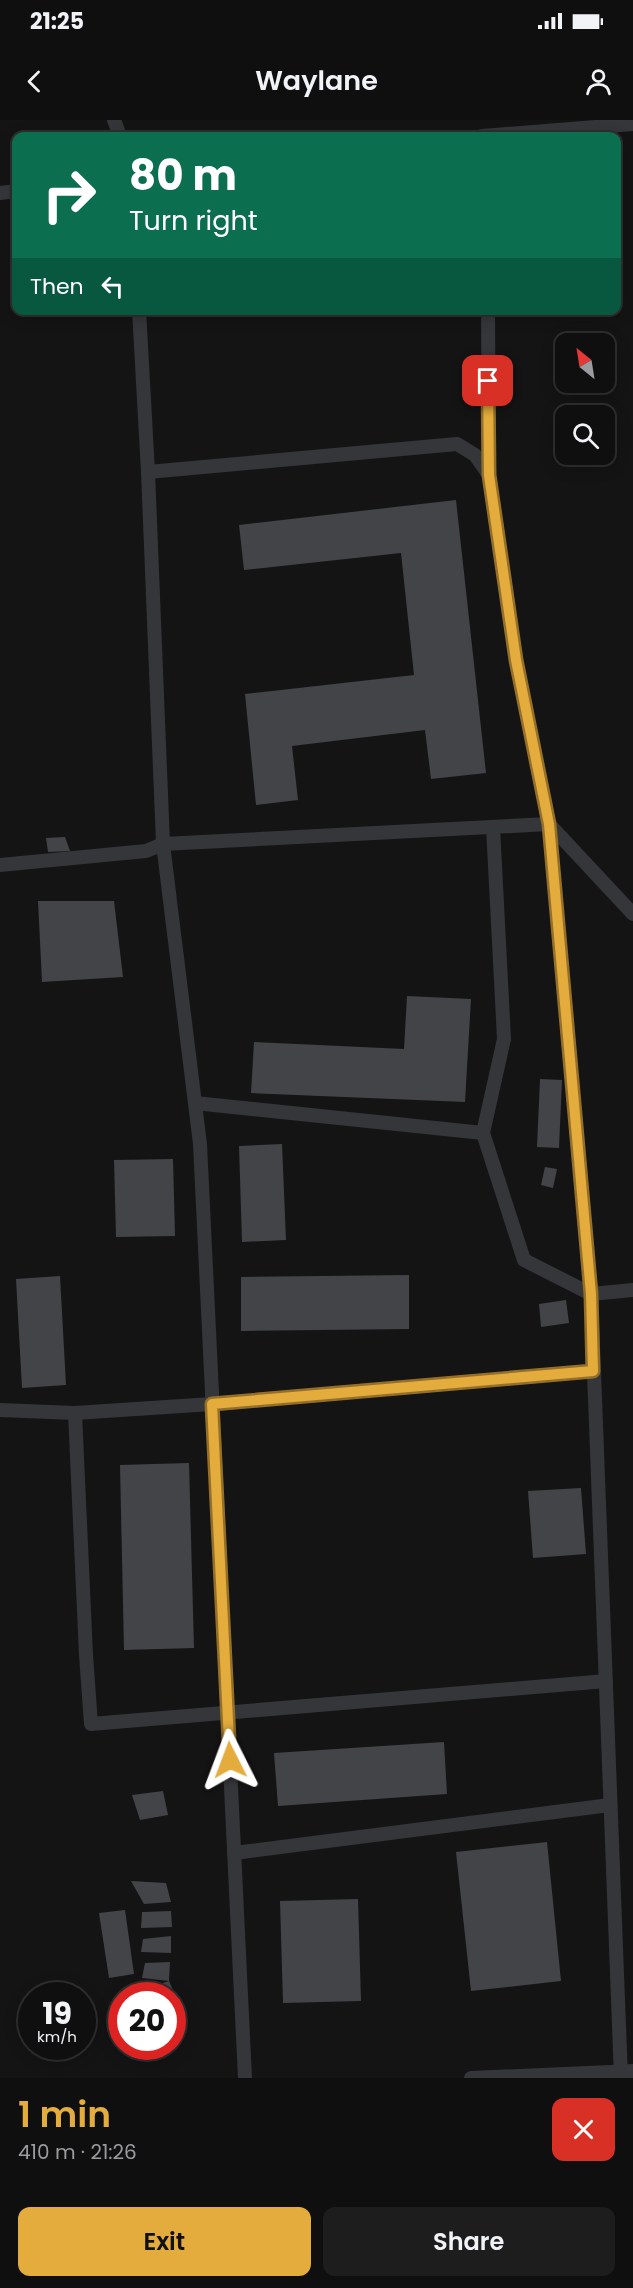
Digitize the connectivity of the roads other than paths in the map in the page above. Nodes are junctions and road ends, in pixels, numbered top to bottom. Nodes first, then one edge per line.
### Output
1 (633, 124) edge
2 (532, 132) edge
3 (139, 315) edge
4 (488, 315) edge
5 (148, 472) junction
6 (489, 475) junction
7 (549, 824) junction
8 (493, 827) junction
9 (163, 844) junction
10 (0, 865) edge
11 (633, 914) edge
12 (195, 1103) junction
13 (483, 1132) junction
14 (633, 1290) edge
15 (591, 1294) junction
16 (593, 1371) junction
17 (212, 1404) junction
18 (0, 1410) edge
19 (75, 1413) junction
20 (606, 1681) junction
21 (227, 1713) junction
22 (610, 1805) junction
23 (234, 1853) junction
24 (625, 2073) edge
25 (245, 2078) edge
26 (471, 2078) edge

1 - 2 lane
3 - 5 lane
4 - 6 lane
5 - 6 lane
5 - 9 lane
6 - 7 lane
7 - 8 lane
7 - 11 lane
7 - 15 lane
8 - 9 lane
8 - 13 lane
9 - 10 lane
9 - 12 lane
12 - 13 lane
12 - 17 lane
13 - 15 lane
14 - 15 lane
15 - 16 lane
16 - 17 lane
16 - 20 lane
17 - 19 lane
17 - 21 lane
18 - 19 lane
19 - 21 lane
20 - 21 lane
20 - 22 lane
21 - 23 lane
22 - 23 lane
22 - 24 lane
23 - 25 lane
24 - 26 lane

